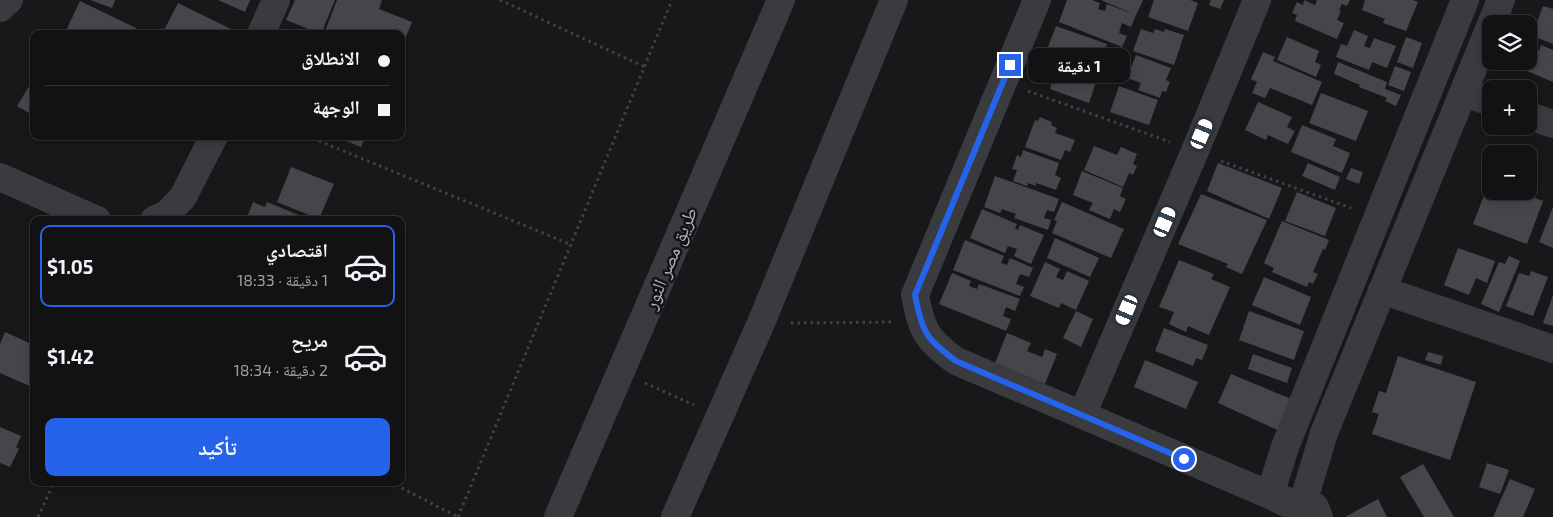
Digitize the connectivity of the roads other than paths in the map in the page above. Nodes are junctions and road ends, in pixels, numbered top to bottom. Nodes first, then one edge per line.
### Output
1 (9, 0) edge
2 (276, 0) edge
3 (781, 0) edge
4 (894, 0) edge
5 (1037, 0) edge
6 (1257, 0) edge
7 (1465, 0) edge
8 (1501, 0) edge
9 (0, 8) edge
10 (263, 30) edge
11 (1463, 92) junction
12 (1482, 99) edge
13 (1537, 119) edge
14 (1553, 124) edge
15 (212, 140) edge
16 (0, 177) edge
17 (87, 216) edge
18 (163, 216) edge
19 (1382, 290) junction
20 (1553, 349) edge
21 (1082, 415) junction
22 (1270, 495) junction
23 (1304, 513) edge
24 (558, 517) edge
25 (675, 517) edge

1 - 9 street
2 - 10 street
3 - 24 street, طريق مصر النور
4 - 25 street
5 - 21 street
6 - 21 street
7 - 22 street
8 - 11 street
11 - 12 street
11 - 19 street
13 - 14 street
15 - 18 street
16 - 17 street
19 - 20 street
19 - 23 street
21 - 22 street
22 - 23 street

